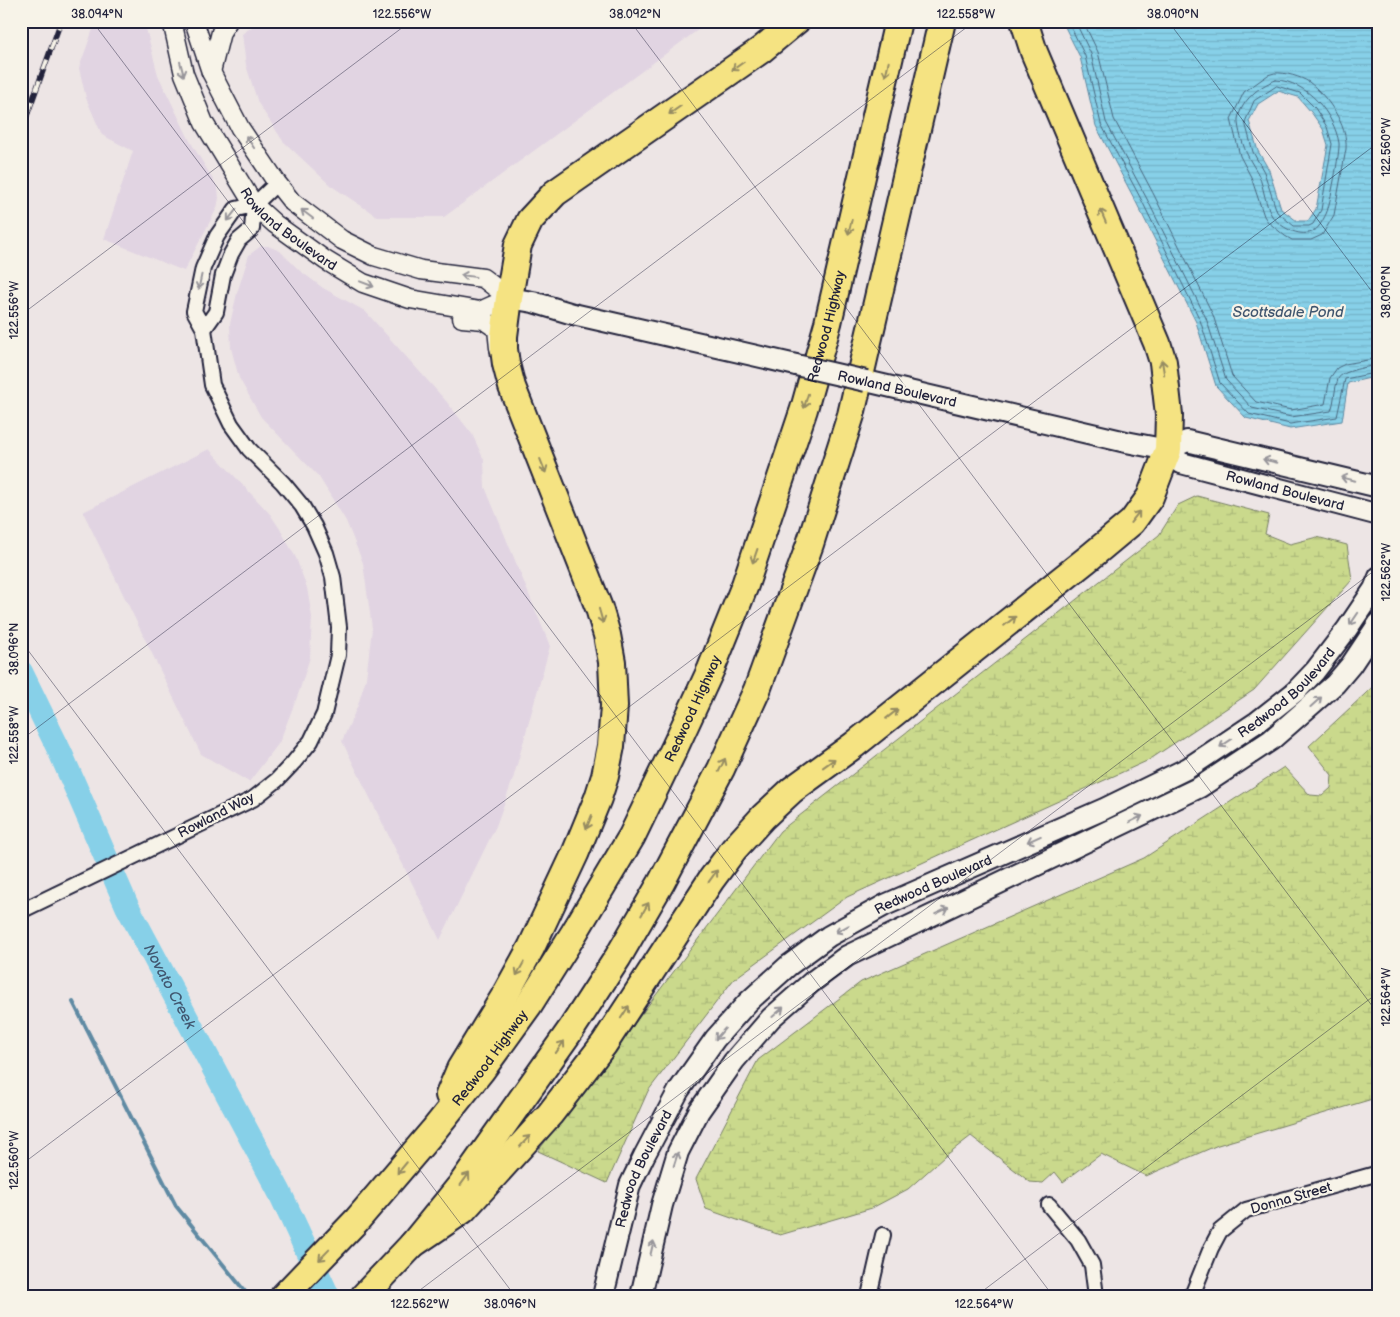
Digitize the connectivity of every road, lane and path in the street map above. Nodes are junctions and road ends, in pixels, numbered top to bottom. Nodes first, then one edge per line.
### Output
1 (172, 21) edge
2 (194, 21) edge
3 (228, 21) edge
4 (796, 21) edge
5 (898, 21) edge
6 (942, 21) edge
7 (1024, 21) edge
8 (211, 72) junction
9 (277, 183) junction
10 (254, 205) junction
11 (401, 296) junction
12 (509, 298) junction
13 (204, 329) junction
14 (505, 357) junction
15 (1168, 450) junction
16 (1379, 487) edge
17 (1379, 515) edge
18 (1379, 577) edge
19 (1379, 623) edge
20 (1257, 722) junction
21 (1271, 740) junction
22 (1104, 809) junction
23 (1070, 824) junction
24 (1114, 829) junction
25 (1080, 845) junction
26 (21, 912) edge
27 (433, 1131) junction
28 (1379, 1173) edge
29 (1049, 1205) dead end
30 (883, 1235) dead end
31 (413, 1244) junction
32 (284, 1296) edge
33 (364, 1296) edge
34 (603, 1296) edge
35 (641, 1296) edge
36 (869, 1296) edge
37 (1096, 1296) edge
38 (1189, 1296) edge

1 -> 10 street, Rowland Boulevard
2 - 8 street, Rowland Boulevard
3 - 8 street
4 -> 12 highway
5 -> 27 highway, Redwood Highway
31 -> 6 highway
15 -> 7 highway
9 -> 8 street, Rowland Boulevard
9 - 10 street, Rowland Way
12 -> 9 street, Rowland Boulevard
10 -> 11 street, Rowland Boulevard
10 - 13 street
10 -> 13 street, Rowland Way
11 - 12 street, Rowland Boulevard
11 - 14 street
12 - 14 highway
12 - 15 main road, Rowland Boulevard, bridge
13 - 26 street, Rowland Way
14 -> 27 highway
16 -> 15 main road, Rowland Boulevard
15 - 17 main road, Rowland Boulevard
31 -> 15 highway
18 -> 20 main road, Redwood Boulevard
21 -> 19 main road, Redwood Boulevard
20 - 21 main road
20 -> 22 main road, Redwood Boulevard
24 -> 21 main road, Redwood Boulevard
22 - 23 main road, Redwood Boulevard
22 - 24 main road
23 - 25 main road
23 -> 34 main road, Redwood Boulevard
24 - 25 main road, Redwood Boulevard
35 -> 25 main road, Redwood Boulevard
27 -> 32 highway, Redwood Highway
28 - 38 street, Donna Street
29 - 37 street
30 - 36 street
31 - 33 highway

